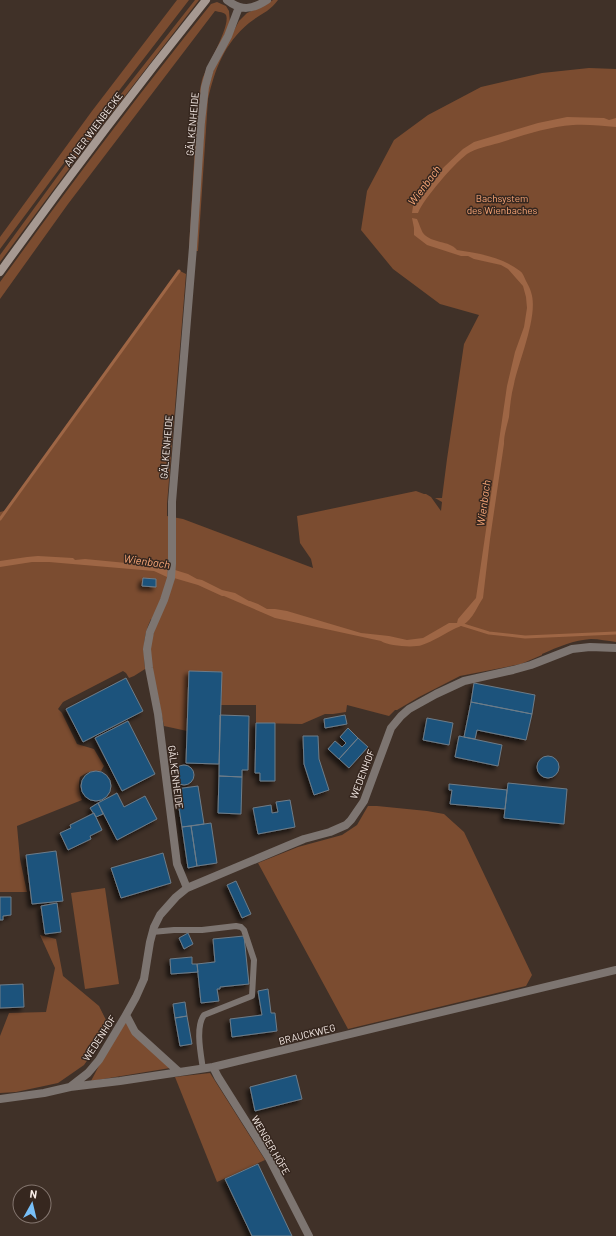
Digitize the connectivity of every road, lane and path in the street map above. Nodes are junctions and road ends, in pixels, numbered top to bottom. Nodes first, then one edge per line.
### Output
1 (206, 0) edge
2 (228, 0) edge
3 (267, 0) edge
4 (239, 7) junction
5 (0, 272) edge
6 (616, 648) edge
7 (187, 888) junction
8 (152, 932) junction
9 (616, 970) edge
10 (126, 1016) junction
11 (213, 1067) junction
12 (203, 1068) junction
13 (179, 1072) junction
14 (70, 1087) junction
15 (0, 1099) edge
16 (309, 1236) edge

1 - 5 street, AN DER WIENBECKE
2 - 4 street
3 - 4 street
4 - 7 street, GÄLKENHEIDE
6 - 7 street, WEDENHOF
7 - 8 street, WEDENHOF
8 - 10 street, WEDENHOF
8 - 12 lane
9 - 11 street, BRAUCKWEG
10 - 13 street, WEDENHOF
10 - 14 street, WEDENHOF
11 - 12 street, BRAUCKWEG
11 - 16 street, WENGER HÖFE
12 - 13 street, BRAUCKWEG
13 - 14 street, BRAUCKWEG
14 - 15 street, BRAUCKWEG

